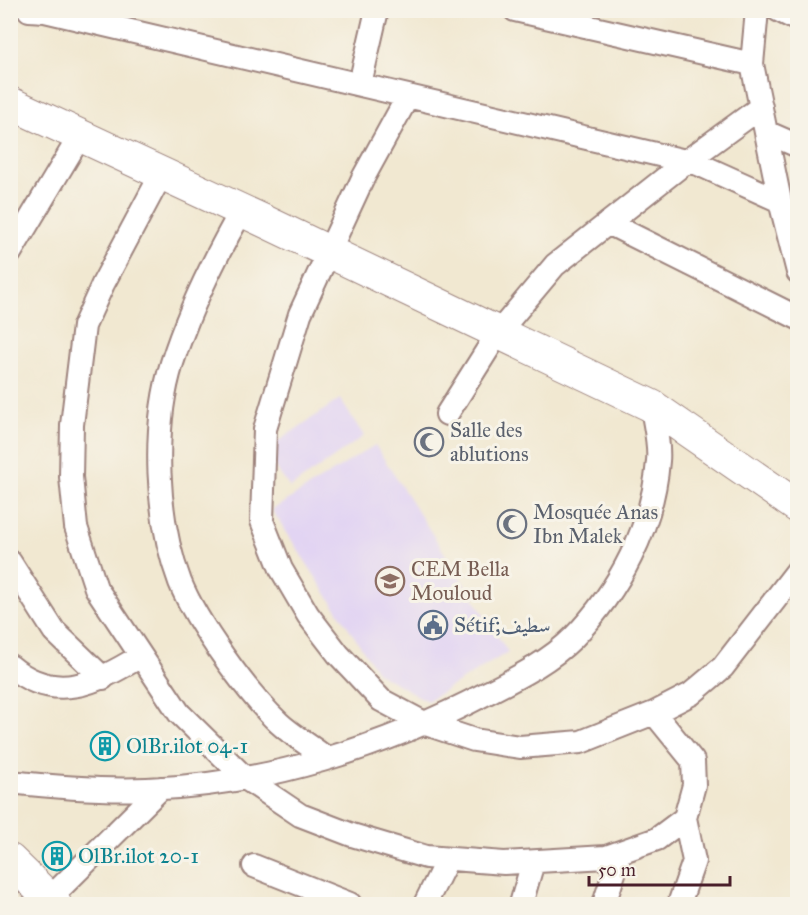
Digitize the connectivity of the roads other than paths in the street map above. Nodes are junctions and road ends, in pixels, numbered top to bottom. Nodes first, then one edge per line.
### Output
1 (29, 10) edge
2 (377, 10) edge
3 (515, 10) edge
4 (757, 10) edge
5 (778, 10) edge
6 (576, 16) edge
7 (798, 20) edge
8 (752, 64) junction
9 (360, 84) junction
10 (408, 96) junction
11 (10, 104) edge
12 (761, 107) junction
13 (766, 132) junction
14 (80, 136) junction
15 (798, 146) edge
16 (687, 161) junction
17 (162, 173) junction
18 (780, 201) junction
19 (242, 210) junction
20 (608, 223) junction
21 (792, 232) edge
22 (329, 251) junction
23 (10, 253) edge
24 (798, 272) edge
25 (798, 318) edge
26 (498, 333) junction
27 (652, 406) junction
28 (447, 414) dead end
29 (798, 507) edge
30 (10, 562) edge
31 (798, 570) edge
32 (139, 657) junction
33 (10, 666) edge
34 (103, 678) junction
35 (654, 714) junction
36 (426, 724) junction
37 (326, 758) junction
38 (245, 778) junction
39 (10, 782) edge
40 (161, 788) junction
41 (685, 818) junction
42 (621, 852) junction
43 (447, 860) junction
44 (533, 862) junction
45 (254, 866) dead end
46 (14, 871) edge
47 (52, 902) edge
48 (350, 904) edge
49 (425, 904) edge
50 (521, 904) edge
51 (604, 904) edge
52 (679, 904) edge

1 - 9 street
2 - 9 street
3 - 6 street
4 - 8 street
5 - 7 street
6 - 8 street
8 - 12 street
9 - 10 street
10 - 16 street
10 - 22 street
11 - 14 main road
12 - 13 street
12 - 16 street
13 - 15 street
13 - 18 street
14 - 17 main road
14 - 23 street
16 - 18 street
16 - 20 street
17 - 19 main road
17 - 32 street
18 - 21 street
19 - 22 main road
19 - 37 street
20 - 25 street
20 - 26 street
21 - 24 street
22 - 26 main road
22 - 36 street
26 - 27 main road
26 - 28 street
27 - 29 main road
27 - 36 street
30 - 34 street
31 - 35 street
32 - 34 street
32 - 38 street
33 - 34 street
35 - 36 street
35 - 41 street
36 - 37 street
37 - 38 street
38 - 40 street
38 - 43 street
39 - 40 street
40 - 47 street
41 - 42 street
41 - 52 street
42 - 44 street
42 - 51 street
43 - 44 street
43 - 49 street
44 - 50 street
45 - 48 street
46 - 47 main road

